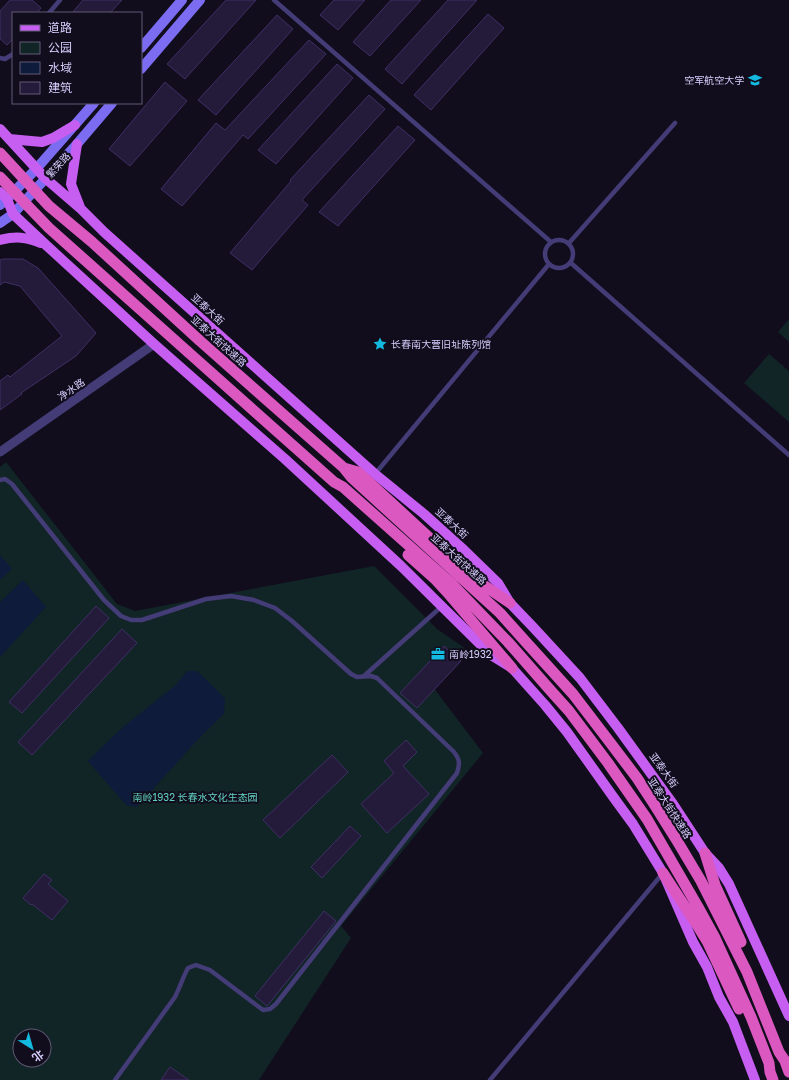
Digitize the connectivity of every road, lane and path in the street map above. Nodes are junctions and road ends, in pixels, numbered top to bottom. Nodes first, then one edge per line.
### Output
1 (60, 0) edge
2 (182, 0) edge
3 (200, 0) edge
4 (274, 0) edge
5 (50, 12) edge
6 (142, 47) edge
7 (12, 54) edge
8 (0, 58) edge
9 (142, 68) edge
10 (93, 104) edge
11 (111, 104) edge
12 (676, 123) dead end
13 (75, 125) junction
14 (0, 129) edge
15 (9, 139) junction
16 (77, 144) junction
17 (0, 153) edge
18 (38, 168) junction
19 (0, 177) edge
20 (45, 178) junction
21 (2, 199) edge
22 (81, 209) junction
23 (13, 214) junction
24 (0, 223) edge
25 (0, 240) edge
26 (551, 242) junction
27 (569, 243) junction
28 (46, 245) junction
29 (571, 263) junction
30 (549, 264) junction
31 (154, 344) junction
32 (0, 452) edge
33 (789, 454) edge
34 (344, 468) junction
35 (375, 474) junction
36 (0, 480) edge
37 (334, 482) junction
38 (510, 603) junction
39 (442, 606) junction
40 (512, 668) junction
41 (364, 676) junction
42 (705, 853) junction
43 (663, 873) junction
44 (789, 1016) edge
45 (787, 1066) edge
46 (772, 1076) edge
47 (114, 1080) edge
48 (490, 1080) edge
49 (755, 1080) edge

1 - 5 lane
2 - 6 main road
3 - 9 main road
4 - 26 lane
7 - 8 lane
10 - 13 main road, 繁荣路
11 - 16 main road, 繁荣路
12 - 27 lane
13 - 15 main road
13 - 18 main road, 繁荣路
14 - 15 main road, 亚泰大街
15 - 18 main road, 亚泰大街
16 - 20 main road, 繁荣路
16 - 22 main road
17 - 34 highway, 亚泰大街快速路, bridge
18 - 20 main road, 亚泰大街
18 - 21 main road, 繁荣路
19 - 37 highway, bridge
20 - 22 main road, 亚泰大街
20 - 23 main road, 繁荣路
21 - 23 main road
22 - 35 main road, 亚泰大街
23 - 24 main road, 繁荣路
23 - 28 main road
25 - 28 main road
26 - 27 lane
26 - 30 lane
27 - 29 lane
28 - 31 main road
29 - 30 lane
29 - 33 lane
30 - 35 lane
31 - 32 street, 净水路
31 - 39 main road
34 - 38 highway
34 - 45 highway, 亚泰大街快速路
35 - 38 main road, 亚泰大街
36 - 41 lane
37 - 40 highway
37 - 46 highway
38 - 42 main road, 亚泰大街
39 - 40 main road
39 - 41 lane
40 - 43 main road
41 - 47 lane
42 - 44 main road, 亚泰大街
42 - 45 highway
43 - 46 highway
43 - 48 lane
43 - 49 main road

